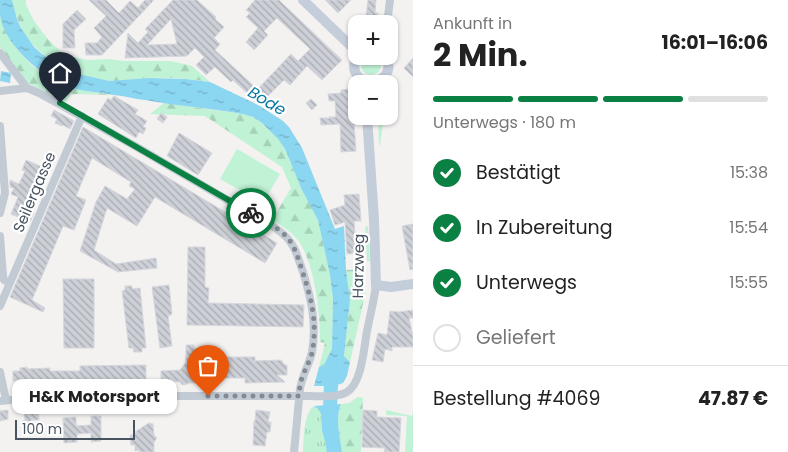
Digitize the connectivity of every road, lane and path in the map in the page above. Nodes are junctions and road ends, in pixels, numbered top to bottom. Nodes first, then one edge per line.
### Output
1 (303, 0) edge
2 (390, 0) edge
3 (388, 15) edge
4 (348, 43) edge
5 (0, 53) edge
6 (27, 88) junction
7 (0, 91) edge
8 (82, 116) junction
9 (368, 125) edge
10 (0, 126) edge
11 (0, 214) edge
12 (0, 236) edge
13 (10, 283) junction
14 (413, 284) edge
15 (376, 285) junction
16 (0, 306) edge
17 (0, 372) edge
18 (299, 396) junction
19 (3, 401) edge
20 (294, 452) edge

1 - 4 main road
2 - 3 street
5 - 6 street
6 - 7 street
6 - 8 street
8 - 13 street, Seilergasse
8 - 18 street
9 - 15 main road, Harzweg
10 - 11 street
12 - 13 street
13 - 16 street, Seilergasse
14 - 15 main road
15 - 18 street, Harzweg
17 - 19 street
18 - 19 street, Harzweg
18 - 20 street

